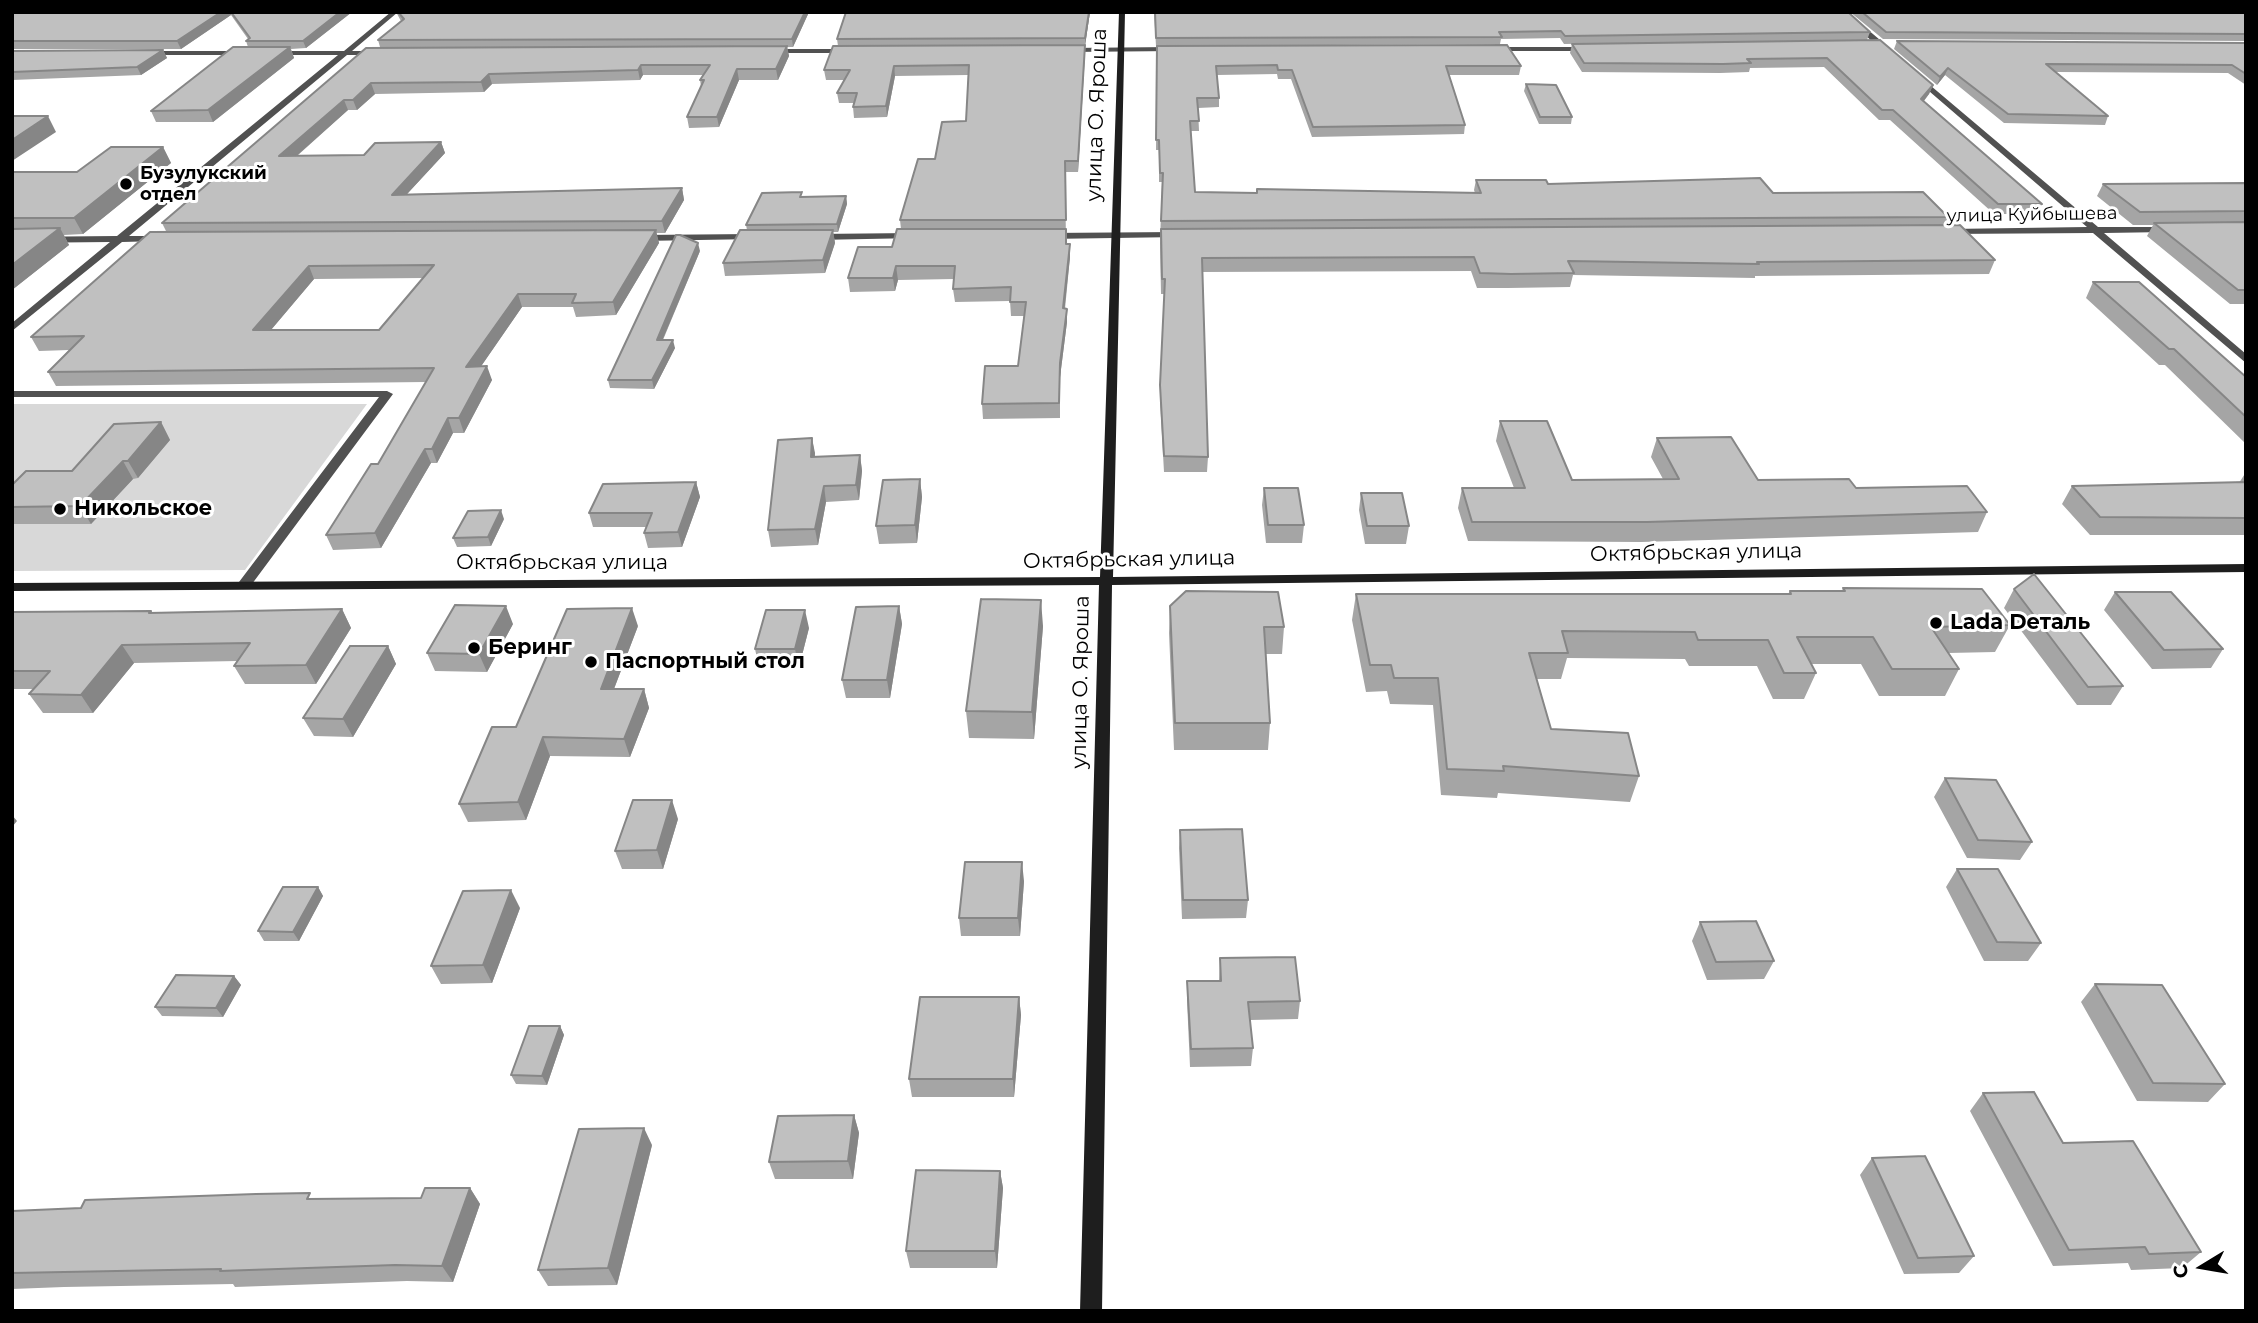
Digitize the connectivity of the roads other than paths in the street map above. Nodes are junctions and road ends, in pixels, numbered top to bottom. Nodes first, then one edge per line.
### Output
1 (395, 12) edge
2 (1122, 12) edge
3 (1843, 12) edge
4 (1880, 44) junction
5 (1894, 44) edge
6 (1867, 45) edge
7 (1121, 49) junction
8 (1177, 49) edge
9 (1483, 49) edge
10 (1595, 49) edge
11 (858, 50) edge
12 (1052, 50) edge
13 (761, 51) edge
14 (249, 53) edge
15 (262, 53) edge
16 (346, 53) junction
17 (387, 53) edge
18 (137, 54) edge
19 (1901, 62) edge
20 (1911, 71) edge
21 (2176, 229) edge
22 (2093, 230) junction
23 (1944, 232) edge
24 (1116, 235) junction
25 (1185, 235) edge
26 (921, 236) edge
27 (1032, 236) edge
28 (768, 237) edge
29 (810, 237) edge
30 (629, 238) edge
31 (121, 239) junction
32 (176, 239) edge
33 (12, 240) edge
34 (12, 328) edge
35 (2246, 360) edge
36 (12, 394) edge
37 (2246, 568) edge
38 (1106, 581) junction
39 (244, 586) junction
40 (12, 587) edge
41 (1091, 1311) edge

1 - 16 street
2 - 7 main road, улица О. Яроша
3 - 4 street
4 - 5 street
4 - 6 street
4 - 19 street
7 - 8 street
7 - 12 street
7 - 24 main road, улица О. Яроша
9 - 10 street
11 - 13 street
14 - 18 street
15 - 16 street
16 - 17 street
16 - 31 street
20 - 22 street
21 - 22 street, улица Куйбышева
22 - 23 street, улица Куйбышева
22 - 35 street
24 - 25 street
24 - 27 street
24 - 38 main road, улица О. Яроша
26 - 29 street
28 - 30 street
31 - 32 street
31 - 33 street
31 - 34 street
36 - 39 street
37 - 38 main road, Октябрьская улица
38 - 39 main road, Октябрьская улица
38 - 41 main road, улица О. Яроша
39 - 40 main road, Октябрьская улица

